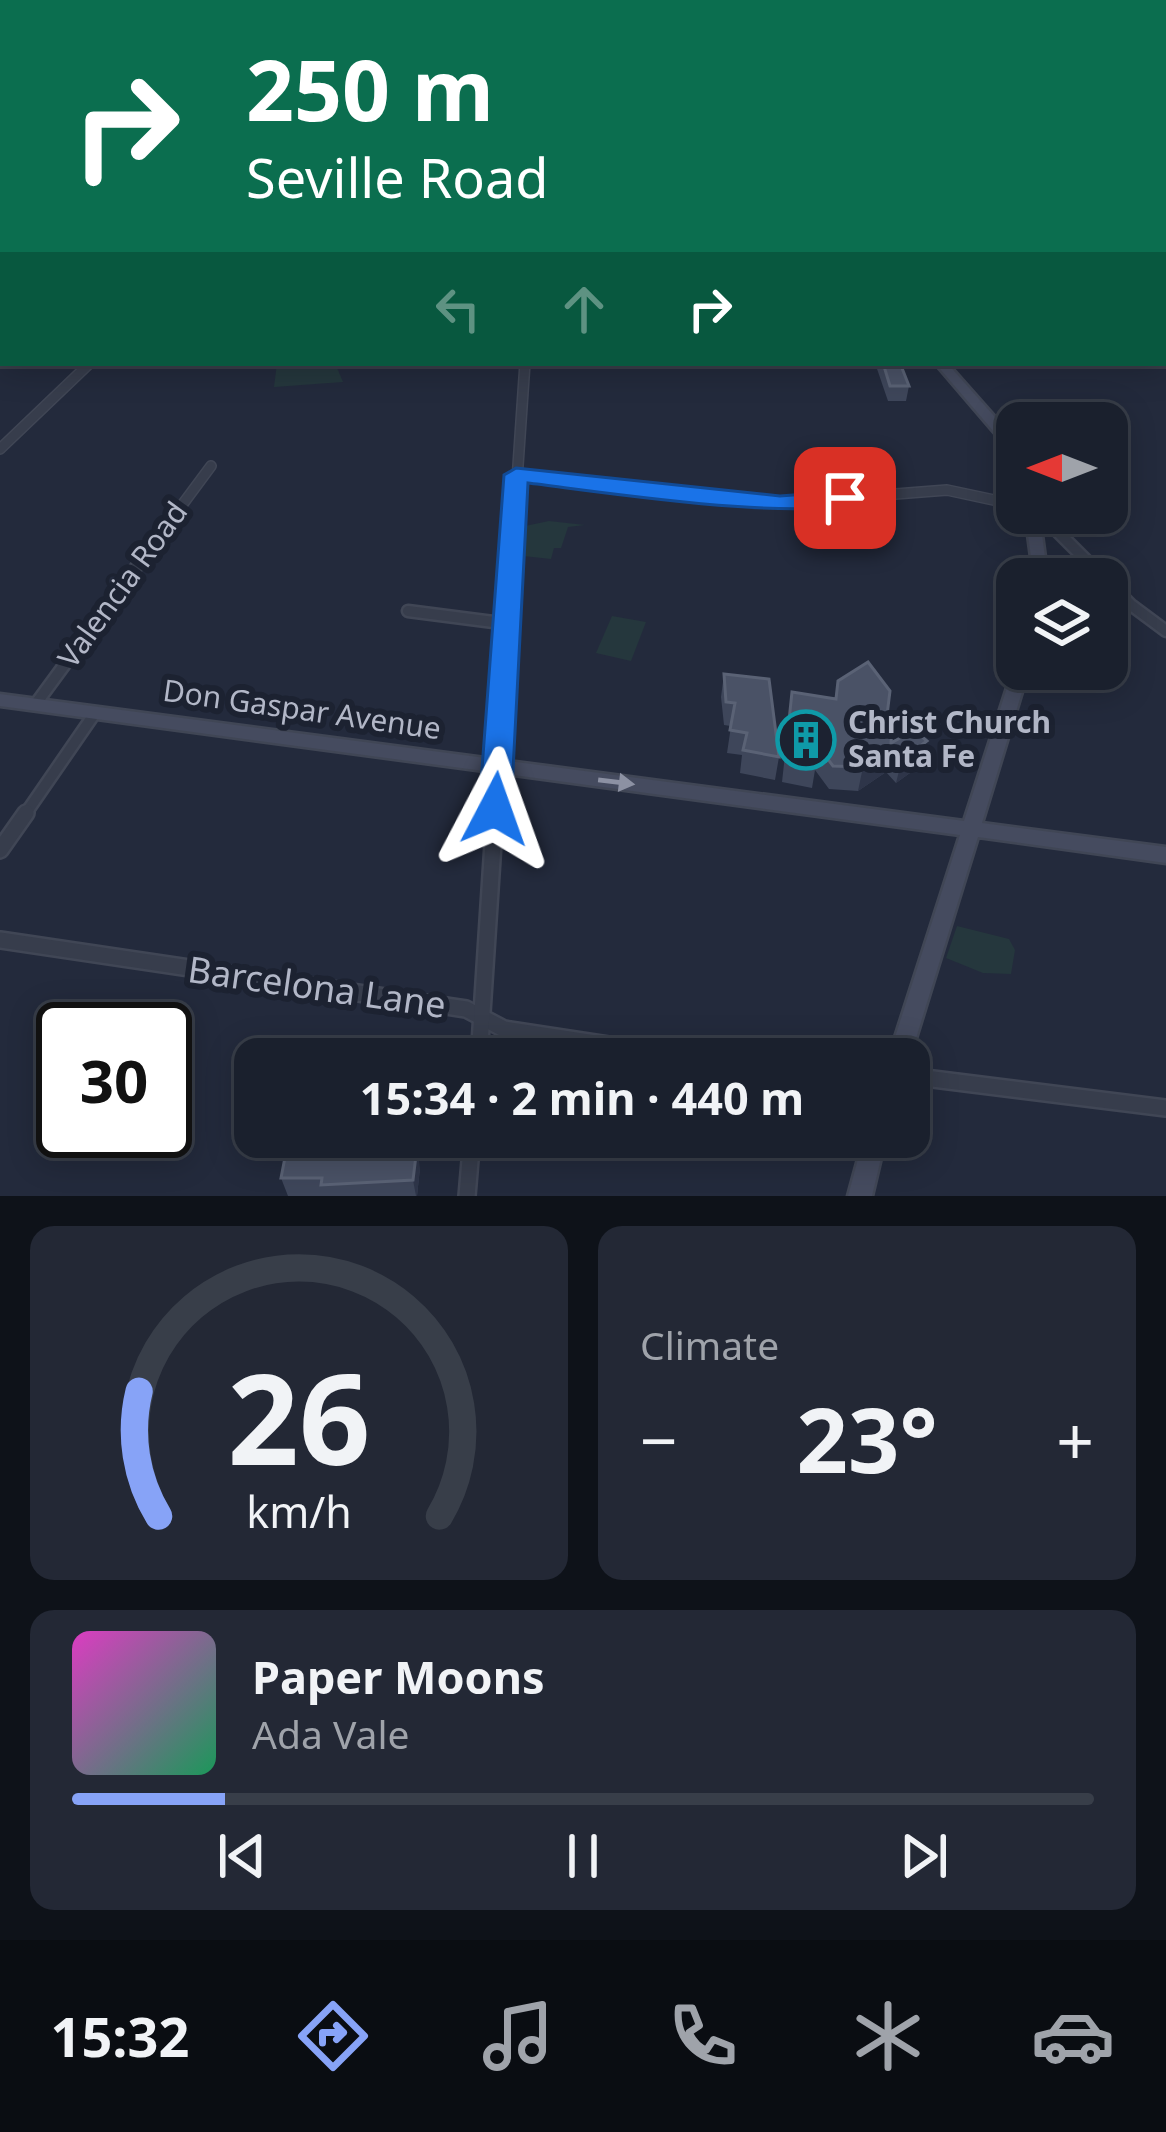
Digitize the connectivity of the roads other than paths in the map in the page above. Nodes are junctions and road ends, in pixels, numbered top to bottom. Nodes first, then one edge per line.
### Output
1 (87, 366) edge
2 (525, 366) edge
3 (944, 366) edge
4 (996, 426) edge
5 (0, 449) edge
6 (211, 466) dead end
7 (516, 475) junction
8 (996, 500) edge
9 (1067, 534) edge
10 (408, 610) dead end
11 (509, 624) junction
12 (1166, 631) edge
13 (1014, 690) edge
14 (0, 700) edge
15 (35, 705) junction
16 (95, 713) junction
17 (498, 767) junction
18 (970, 827) junction
19 (0, 850) edge
20 (1166, 855) edge
21 (0, 940) edge
22 (482, 1017) junction
23 (480, 1038) edge
24 (563, 1038) edge
25 (905, 1038) edge
26 (930, 1079) edge
27 (1166, 1108) edge
28 (470, 1158) edge
29 (870, 1158) edge
30 (467, 1196) edge
31 (860, 1196) edge

1 - 5 street
2 - 7 street
3 - 4 street
6 - 15 street, Valencia Road
7 - 8 street
7 - 11 street
9 - 12 street
10 - 11 street
11 - 17 street
13 - 18 street
14 - 15 street, Don Gaspar Avenue
15 - 16 street, Don Gaspar Avenue
16 - 17 street, Don Gaspar Avenue
16 - 19 street
17 -> 18 street, Don Gaspar Avenue
17 - 22 street
18 - 20 street, Don Gaspar Avenue
18 - 25 street
21 - 22 street, Barcelona Lane
22 - 23 street
22 - 24 street, Barcelona Lane
26 - 27 street
28 - 30 street
29 - 31 street

